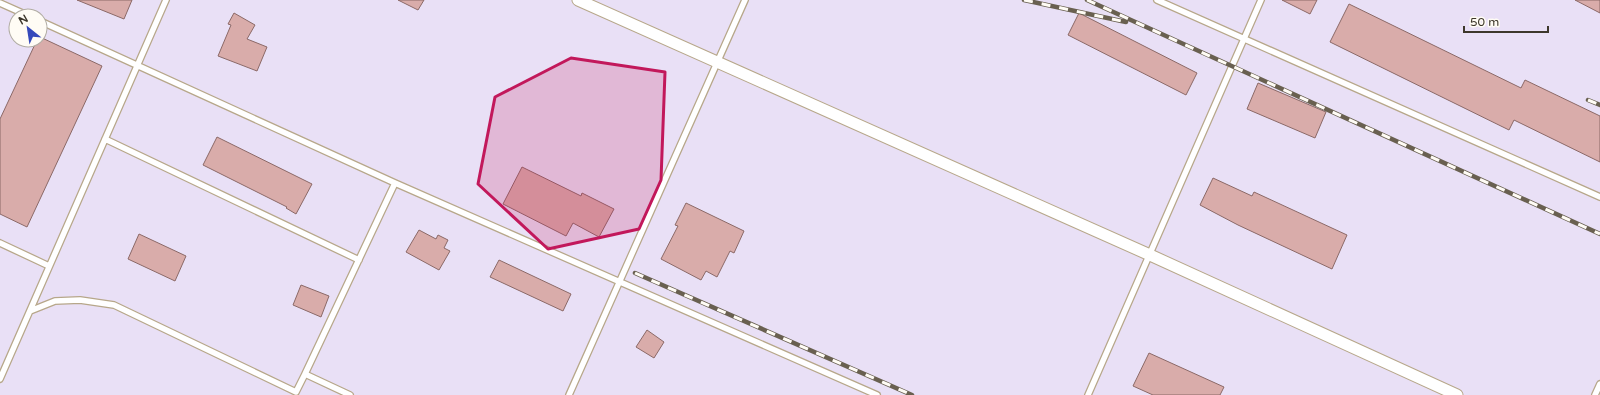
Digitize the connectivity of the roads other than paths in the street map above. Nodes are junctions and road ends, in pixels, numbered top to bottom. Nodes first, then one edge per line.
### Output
1 (166, 0) edge
2 (578, 0) edge
3 (745, 0) edge
4 (1157, 0) edge
5 (1261, 0) edge
6 (0, 3) edge
7 (11, 8) edge
8 (48, 25) edge
9 (1243, 38) junction
10 (718, 62) junction
11 (137, 66) junction
12 (105, 139) junction
13 (395, 183) junction
14 (1600, 196) edge
15 (0, 243) edge
16 (1150, 255) junction
17 (359, 260) junction
18 (49, 266) junction
19 (619, 282) junction
20 (30, 311) junction
21 (305, 374) junction
22 (0, 379) edge
23 (1600, 384) edge
24 (350, 395) edge
25 (569, 395) edge
26 (877, 395) edge
27 (1088, 395) edge
28 (1457, 395) edge
29 (1595, 395) edge

1 - 11 lane
2 - 10 street
3 - 10 lane
4 - 9 lane
5 - 9 lane
6 - 7 lane
8 - 11 lane
9 - 14 lane
9 - 16 lane
10 - 16 street
10 - 19 lane
11 - 12 lane
11 - 13 lane
12 - 17 lane
12 - 18 lane
13 - 17 lane
13 - 19 lane
15 - 18 lane
16 - 27 lane
16 - 28 street
17 - 21 lane
18 - 20 lane
19 - 25 lane
19 - 26 lane
20 - 21 lane
20 - 22 lane
21 - 24 lane
23 - 29 lane

